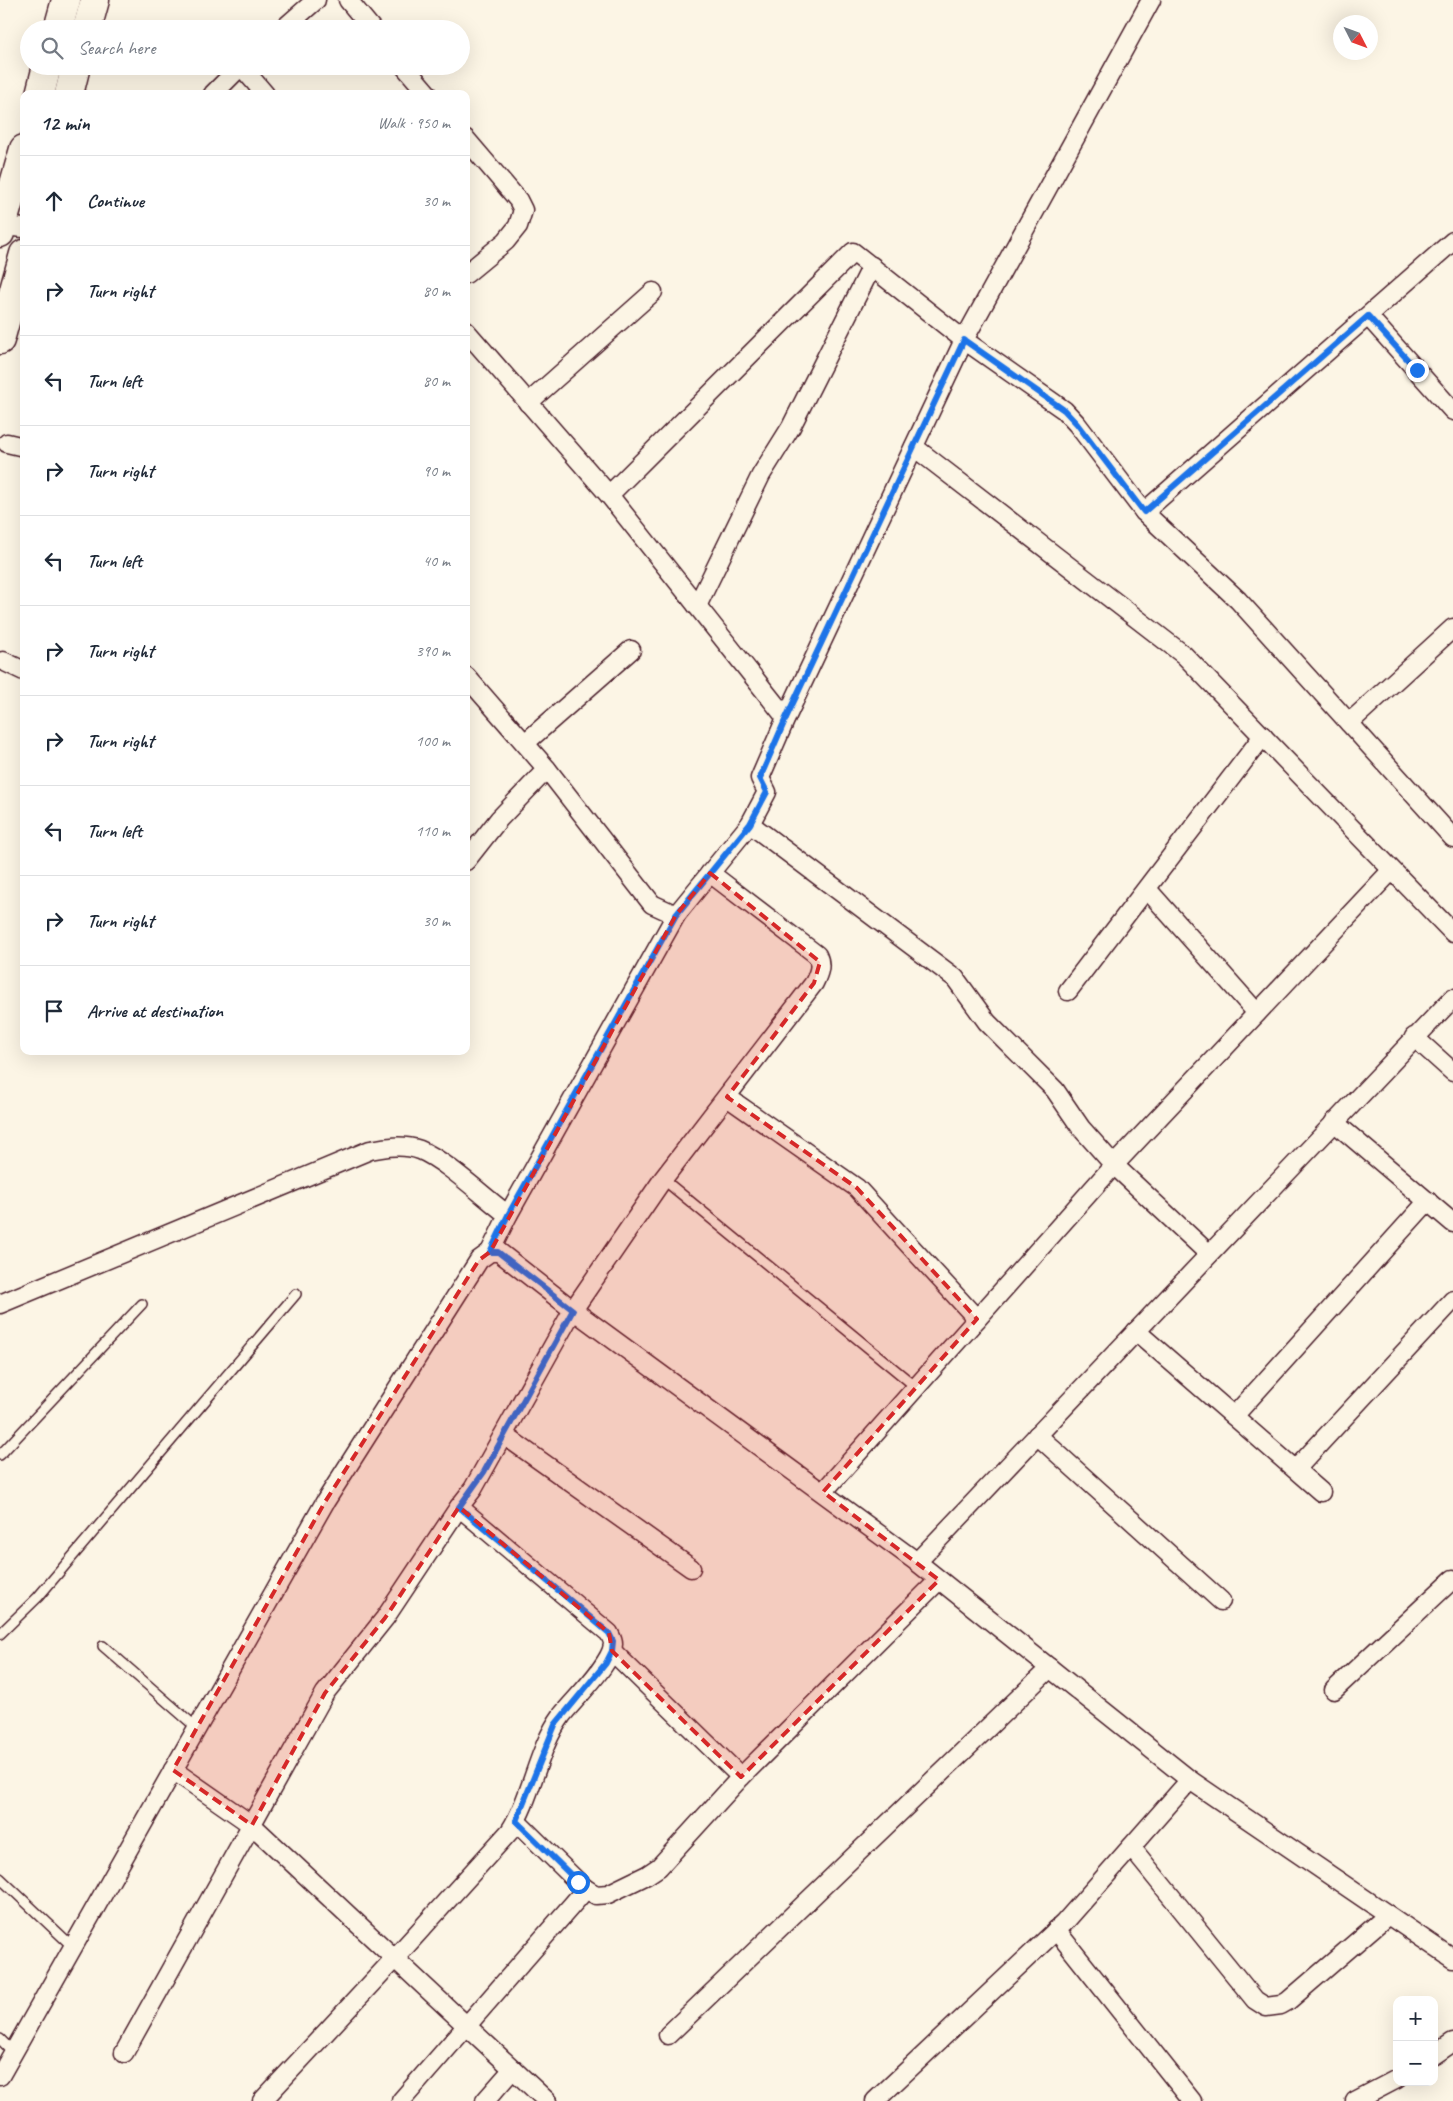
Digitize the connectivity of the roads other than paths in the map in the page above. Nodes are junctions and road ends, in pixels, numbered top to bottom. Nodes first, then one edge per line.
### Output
1 (66, 0) edge
2 (95, 0) edge
3 (316, 0) edge
4 (348, 0) edge
5 (1151, 0) edge
6 (60, 20) edge
7 (89, 20) edge
8 (293, 20) edge
9 (365, 20) edge
10 (45, 75) edge
11 (74, 75) edge
12 (232, 75) edge
13 (249, 75) edge
14 (412, 75) edge
15 (41, 90) edge
16 (70, 90) edge
17 (217, 90) edge
18 (262, 90) edge
19 (425, 90) edge
20 (470, 144) edge
21 (20, 170) edge
22 (9, 229) edge
23 (1453, 241) edge
24 (872, 266) junction
25 (20, 268) edge
26 (470, 271) edge
27 (653, 292) dead end
28 (1368, 316) junction
29 (470, 336) edge
30 (0, 340) edge
31 (964, 340) junction
32 (528, 403) junction
33 (1453, 411) edge
34 (914, 447) junction
35 (609, 496) junction
36 (1144, 512) junction
37 (697, 606) junction
38 (1453, 628) edge
39 (631, 650) dead end
40 (3, 661) dead end
41 (20, 669) edge
42 (470, 681) edge
43 (786, 718) junction
44 (1349, 723) junction
45 (1263, 736) junction
46 (525, 743) junction
47 (547, 769) junction
48 (750, 824) junction
49 (1453, 838) edge
50 (470, 855) edge
51 (1391, 870) junction
52 (710, 873) junction
53 (1146, 889) junction
54 (676, 915) junction
55 (1453, 933) edge
56 (1068, 991) dead end
57 (1453, 998) edge
58 (1257, 1013) junction
59 (1414, 1037) junction
60 (1453, 1072) edge
61 (727, 1097) junction
62 (1334, 1122) junction
63 (1114, 1165) junction
64 (663, 1179) junction
65 (1428, 1201) junction
66 (508, 1215) junction
67 (1453, 1223) edge
68 (490, 1252) junction
69 (1209, 1254) junction
70 (296, 1294) dead end
71 (1453, 1300) edge
72 (0, 1304) edge
73 (142, 1304) dead end
74 (573, 1310) junction
75 (977, 1319) junction
76 (1136, 1331) junction
77 (916, 1387) junction
78 (1234, 1416) junction
79 (504, 1435) junction
80 (1037, 1435) junction
81 (0, 1455) edge
82 (1296, 1469) junction
83 (823, 1492) junction
84 (1322, 1492) dead end
85 (459, 1507) junction
86 (917, 1562) junction
87 (691, 1568) dead end
88 (1453, 1579) edge
89 (939, 1580) junction
90 (1221, 1601) dead end
91 (0, 1634) edge
92 (103, 1646) dead end
93 (612, 1651) junction
94 (1050, 1668) junction
95 (1334, 1690) dead end
96 (197, 1728) junction
97 (173, 1770) junction
98 (741, 1777) junction
99 (1190, 1780) junction
100 (516, 1821) junction
101 (252, 1825) junction
102 (1131, 1847) junction
103 (0, 1878) edge
104 (586, 1889) junction
105 (1388, 1915) junction
106 (1056, 1930) junction
107 (73, 1947) junction
108 (395, 1958) junction
109 (1453, 1959) edge
110 (468, 2026) junction
111 (668, 2035) dead end
112 (0, 2039) edge
113 (1453, 2042) edge
114 (1438, 2051) edge
115 (14, 2052) junction
116 (124, 2053) dead end
117 (514, 2069) junction
118 (0, 2076) edge
119 (1393, 2080) edge
120 (262, 2101) edge
121 (401, 2101) edge
122 (485, 2101) edge
123 (547, 2101) edge
124 (874, 2101) edge
125 (1192, 2101) edge
126 (1355, 2101) edge

1 - 6 highway
2 - 7 highway
3 - 8 street
4 - 9 street
5 - 31 street
10 - 15 highway
11 - 16 highway
12 - 17 street
13 - 18 street
14 - 19 street
20 - 26 street
21 - 22 highway
23 - 28 street
24 - 31 street
24 - 35 street
24 - 37 street
25 - 30 highway
27 - 32 street
28 - 33 street
28 - 36 street
29 - 32 street
31 - 34 street
31 - 36 street
32 - 35 street
34 - 43 street
34 - 45 street
35 - 37 street
36 - 44 street
37 - 43 street
38 - 44 street
39 - 46 street
40 - 41 street
42 - 46 street
43 - 48 street
44 - 49 street
45 - 51 street
45 - 53 street
46 - 47 street
47 - 50 street
47 - 54 street
48 - 52 street
48 - 63 street
51 - 55 street
51 - 58 street
52 - 54 street
52 - 61 street
53 - 56 street
53 - 58 street
54 - 66 street
57 - 59 street
58 - 63 street
59 - 60 street
59 - 62 street
61 - 64 street
61 - 75 street
62 - 65 street
62 - 69 street
63 - 69 street
63 - 75 street
64 - 74 street
64 - 77 lane
65 - 67 street
65 - 78 street
66 - 68 street
66 - 72 street
68 - 74 street
68 - 96 street
69 - 76 street
70 - 91 lane
71 - 82 street
73 - 81 lane
74 - 79 street
74 - 83 street
75 - 77 street
76 - 78 street
76 - 80 street
77 - 83 street
78 - 82 street
79 - 85 street
79 - 87 street
80 - 86 street
80 - 90 street
82 - 84 street
83 - 86 street
85 - 93 street
85 - 101 street
86 - 89 street
88 - 95 street
89 - 94 street
89 - 98 street
92 - 96 lane
93 - 98 street
93 - 100 street
94 - 99 street
94 - 111 street
96 - 97 street
97 - 101 street
97 - 107 street
98 - 104 street
99 - 102 street
99 - 105 street
100 - 104 street
100 - 108 street
101 - 108 street
101 - 116 street
102 - 105 street
102 - 106 street
103 - 107 lane
104 - 110 street
105 - 109 street
106 - 124 street
106 - 125 street
107 - 115 street
108 - 110 street
108 - 120 street
110 - 117 street
110 - 121 street
112 - 115 lane
113 - 114 street
115 - 118 street
117 - 122 street
117 - 123 street
119 - 126 street

